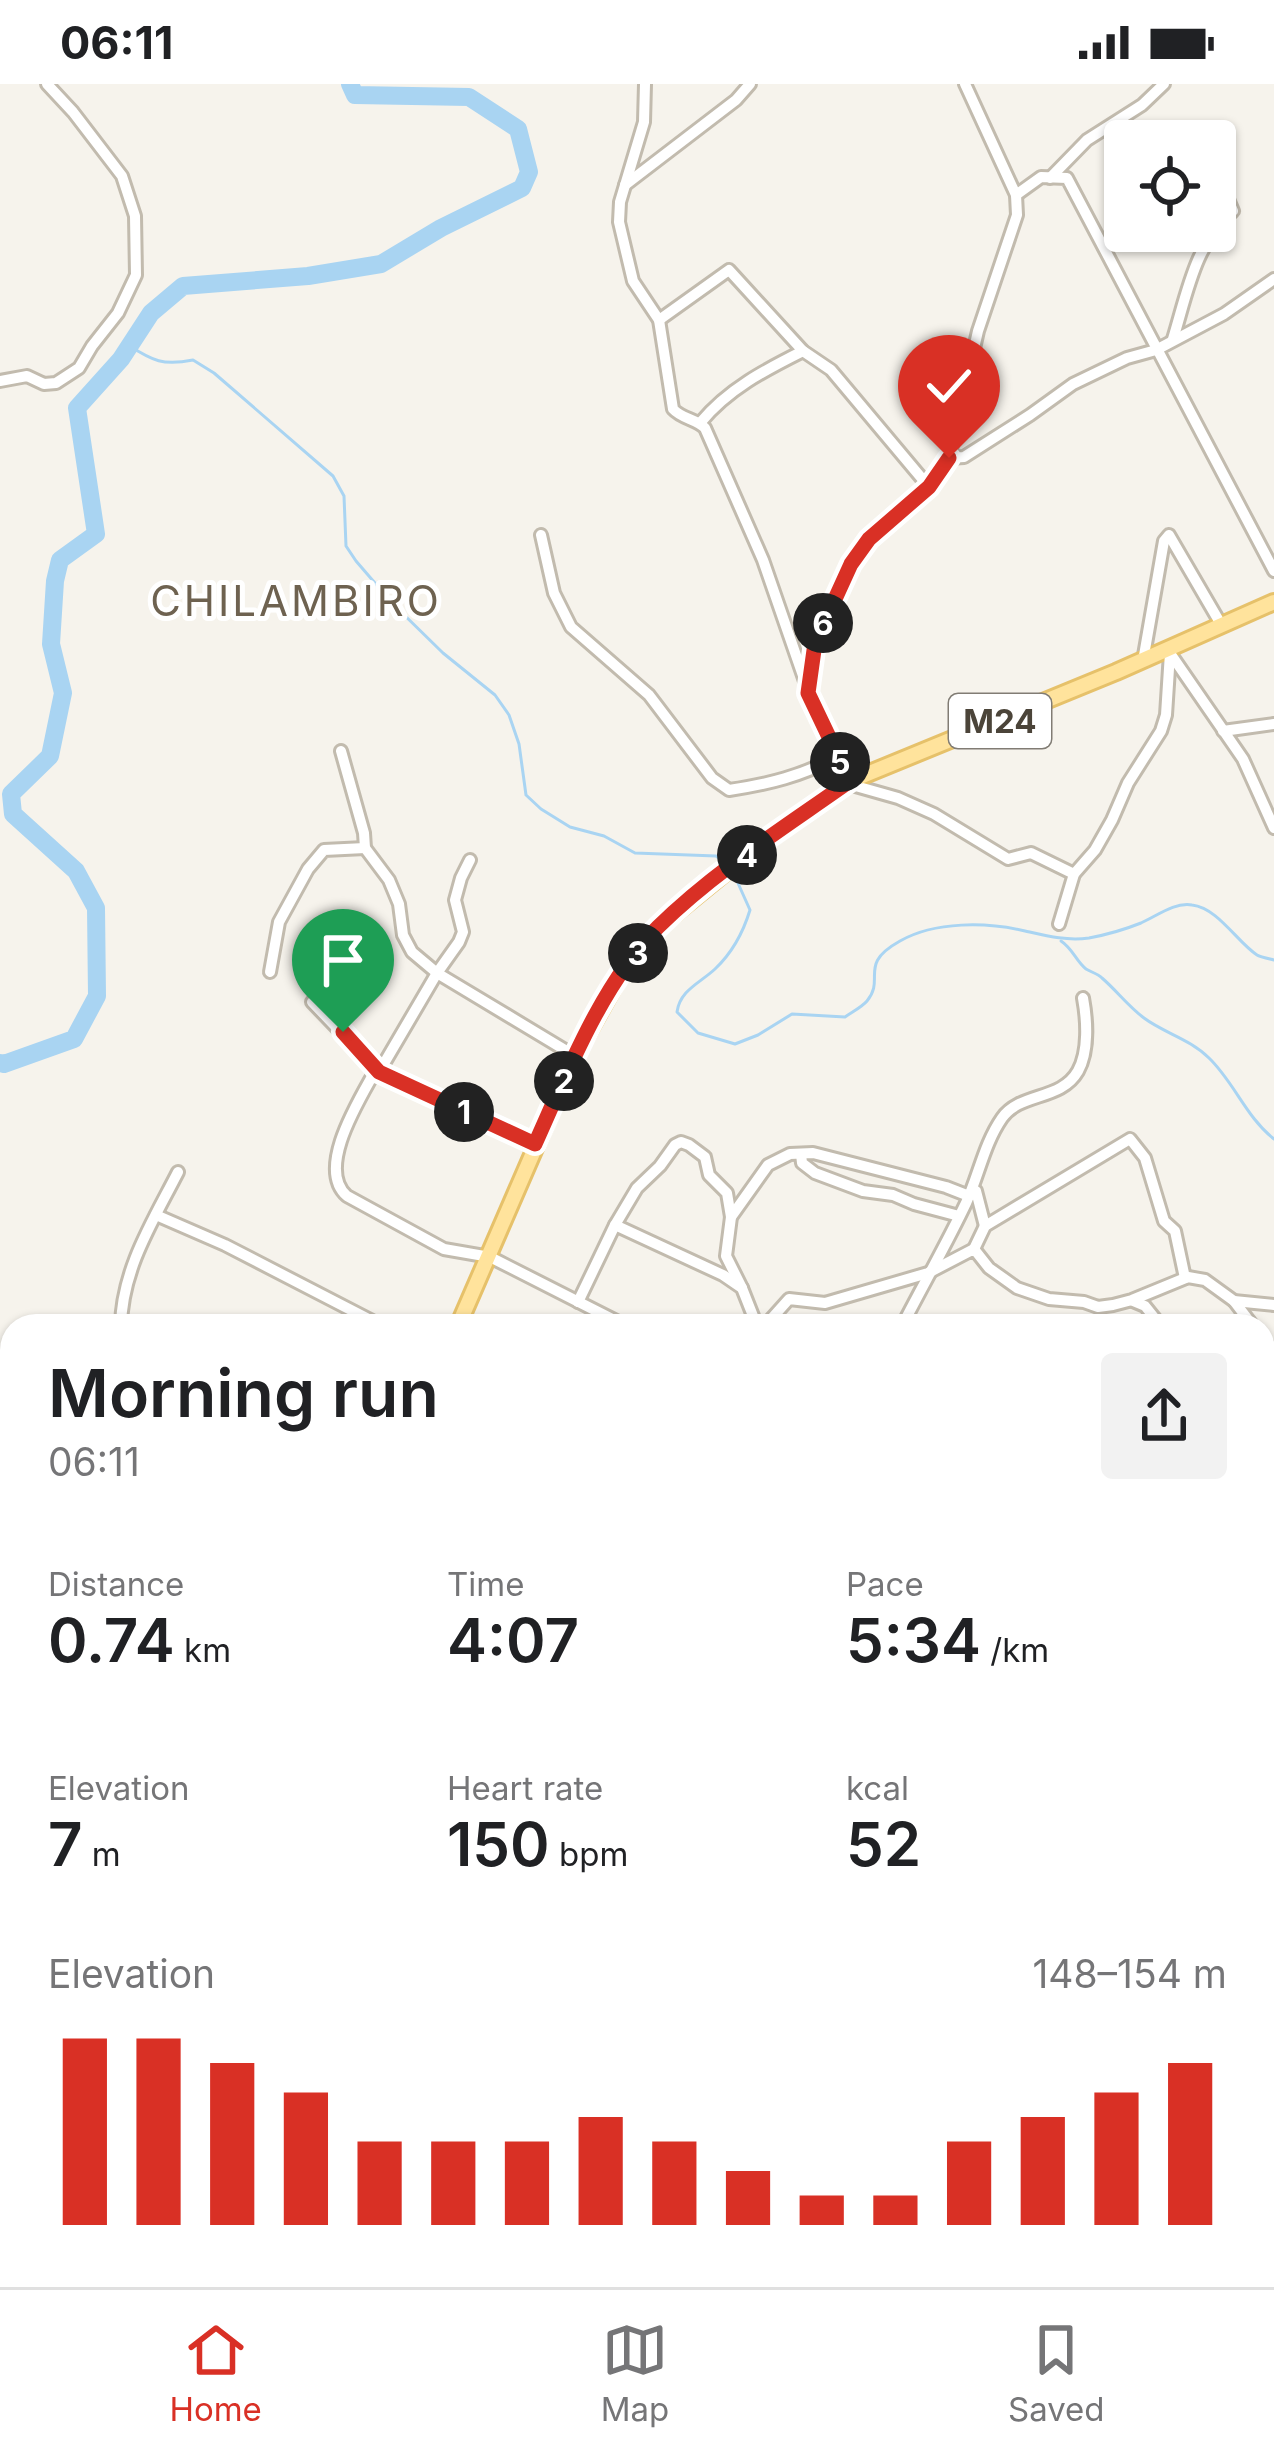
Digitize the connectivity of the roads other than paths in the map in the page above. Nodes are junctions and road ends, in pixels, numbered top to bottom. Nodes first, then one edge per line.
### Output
1 (47, 84) edge
2 (645, 84) edge
3 (750, 84) edge
4 (965, 84) edge
5 (1164, 84) edge
6 (1050, 178) junction
7 (625, 185) junction
8 (1016, 195) junction
9 (1201, 252) edge
10 (1274, 279) edge
11 (659, 320) junction
12 (1173, 340) junction
13 (1156, 350) junction
14 (803, 351) junction
15 (0, 381) edge
16 (700, 423) junction
17 (949, 458) junction
18 (929, 487) junction
19 (541, 535) dead end
20 (1274, 571) edge
21 (1274, 602) edge
22 (1222, 626) junction
23 (1170, 651) junction
24 (1143, 661) junction
25 (808, 693) junction
26 (1274, 724) edge
27 (1223, 731) junction
28 (341, 751) dead end
29 (838, 758) junction
30 (850, 781) junction
31 (1274, 828) edge
32 (365, 848) junction
33 (470, 860) dead end
34 (1074, 874) junction
35 (1059, 924) dead end
36 (270, 972) dead end
37 (437, 973) junction
38 (1083, 998) dead end
39 (312, 1002) dead end
40 (575, 1056) junction
41 (379, 1072) junction
42 (535, 1144) junction
43 (801, 1154) junction
44 (178, 1172) dead end
45 (969, 1196) junction
46 (156, 1215) junction
47 (731, 1216) junction
48 (959, 1216) junction
49 (615, 1225) junction
50 (985, 1226) junction
51 (974, 1249) junction
52 (490, 1257) junction
53 (928, 1273) junction
54 (1185, 1277) junction
55 (742, 1288) junction
56 (1132, 1300) junction
57 (1234, 1301) junction
58 (578, 1302) junction
59 (1274, 1305) edge
60 (122, 1314) edge
61 (359, 1314) edge
62 (464, 1314) edge
63 (602, 1314) edge
64 (755, 1314) edge
65 (774, 1314) edge
66 (908, 1314) edge
67 (1151, 1314) edge
68 (1244, 1314) edge

1 - 15 street
2 - 7 street
3 - 7 street
4 - 8 street
5 - 6 street
6 - 8 street
6 - 13 street
7 - 11 street
8 - 17 street
9 - 12 street
10 - 12 street
11 - 14 street
11 - 16 street
12 - 13 street
13 - 17 street
13 - 20 street
14 - 16 street
14 - 18 street
16 - 25 street
17 - 18 street
18 - 25 street
19 - 29 street
21 - 22 main road, M24
22 - 23 main road, M24
22 - 24 street
23 - 24 main road, M24
23 - 27 street
23 - 34 street
24 - 30 main road, M24
25 - 29 street
26 - 27 street
27 - 31 street
28 - 32 street
29 - 30 street
30 - 34 street
30 - 40 main road, M24
32 - 36 street
32 - 37 street
33 - 37 street
34 - 35 street
37 - 40 street
37 - 41 street
38 - 45 street
39 - 41 street
40 - 42 main road, M24
41 - 42 street
41 - 52 street
42 - 52 main road, M24
43 - 45 street
43 - 47 street
43 - 48 street
44 - 46 street
45 - 48 street
45 - 50 street
46 - 60 street
46 - 61 street
47 - 49 street
47 - 55 street
48 - 53 street
49 - 55 street
49 - 58 street
50 - 51 street
50 - 54 street
51 - 53 street
51 - 56 street
52 - 58 street
52 - 62 main road, M24
53 - 65 street
53 - 66 street
54 - 56 street
54 - 57 street
55 - 64 street
56 - 67 street
57 - 59 street
57 - 68 street
58 - 63 street

